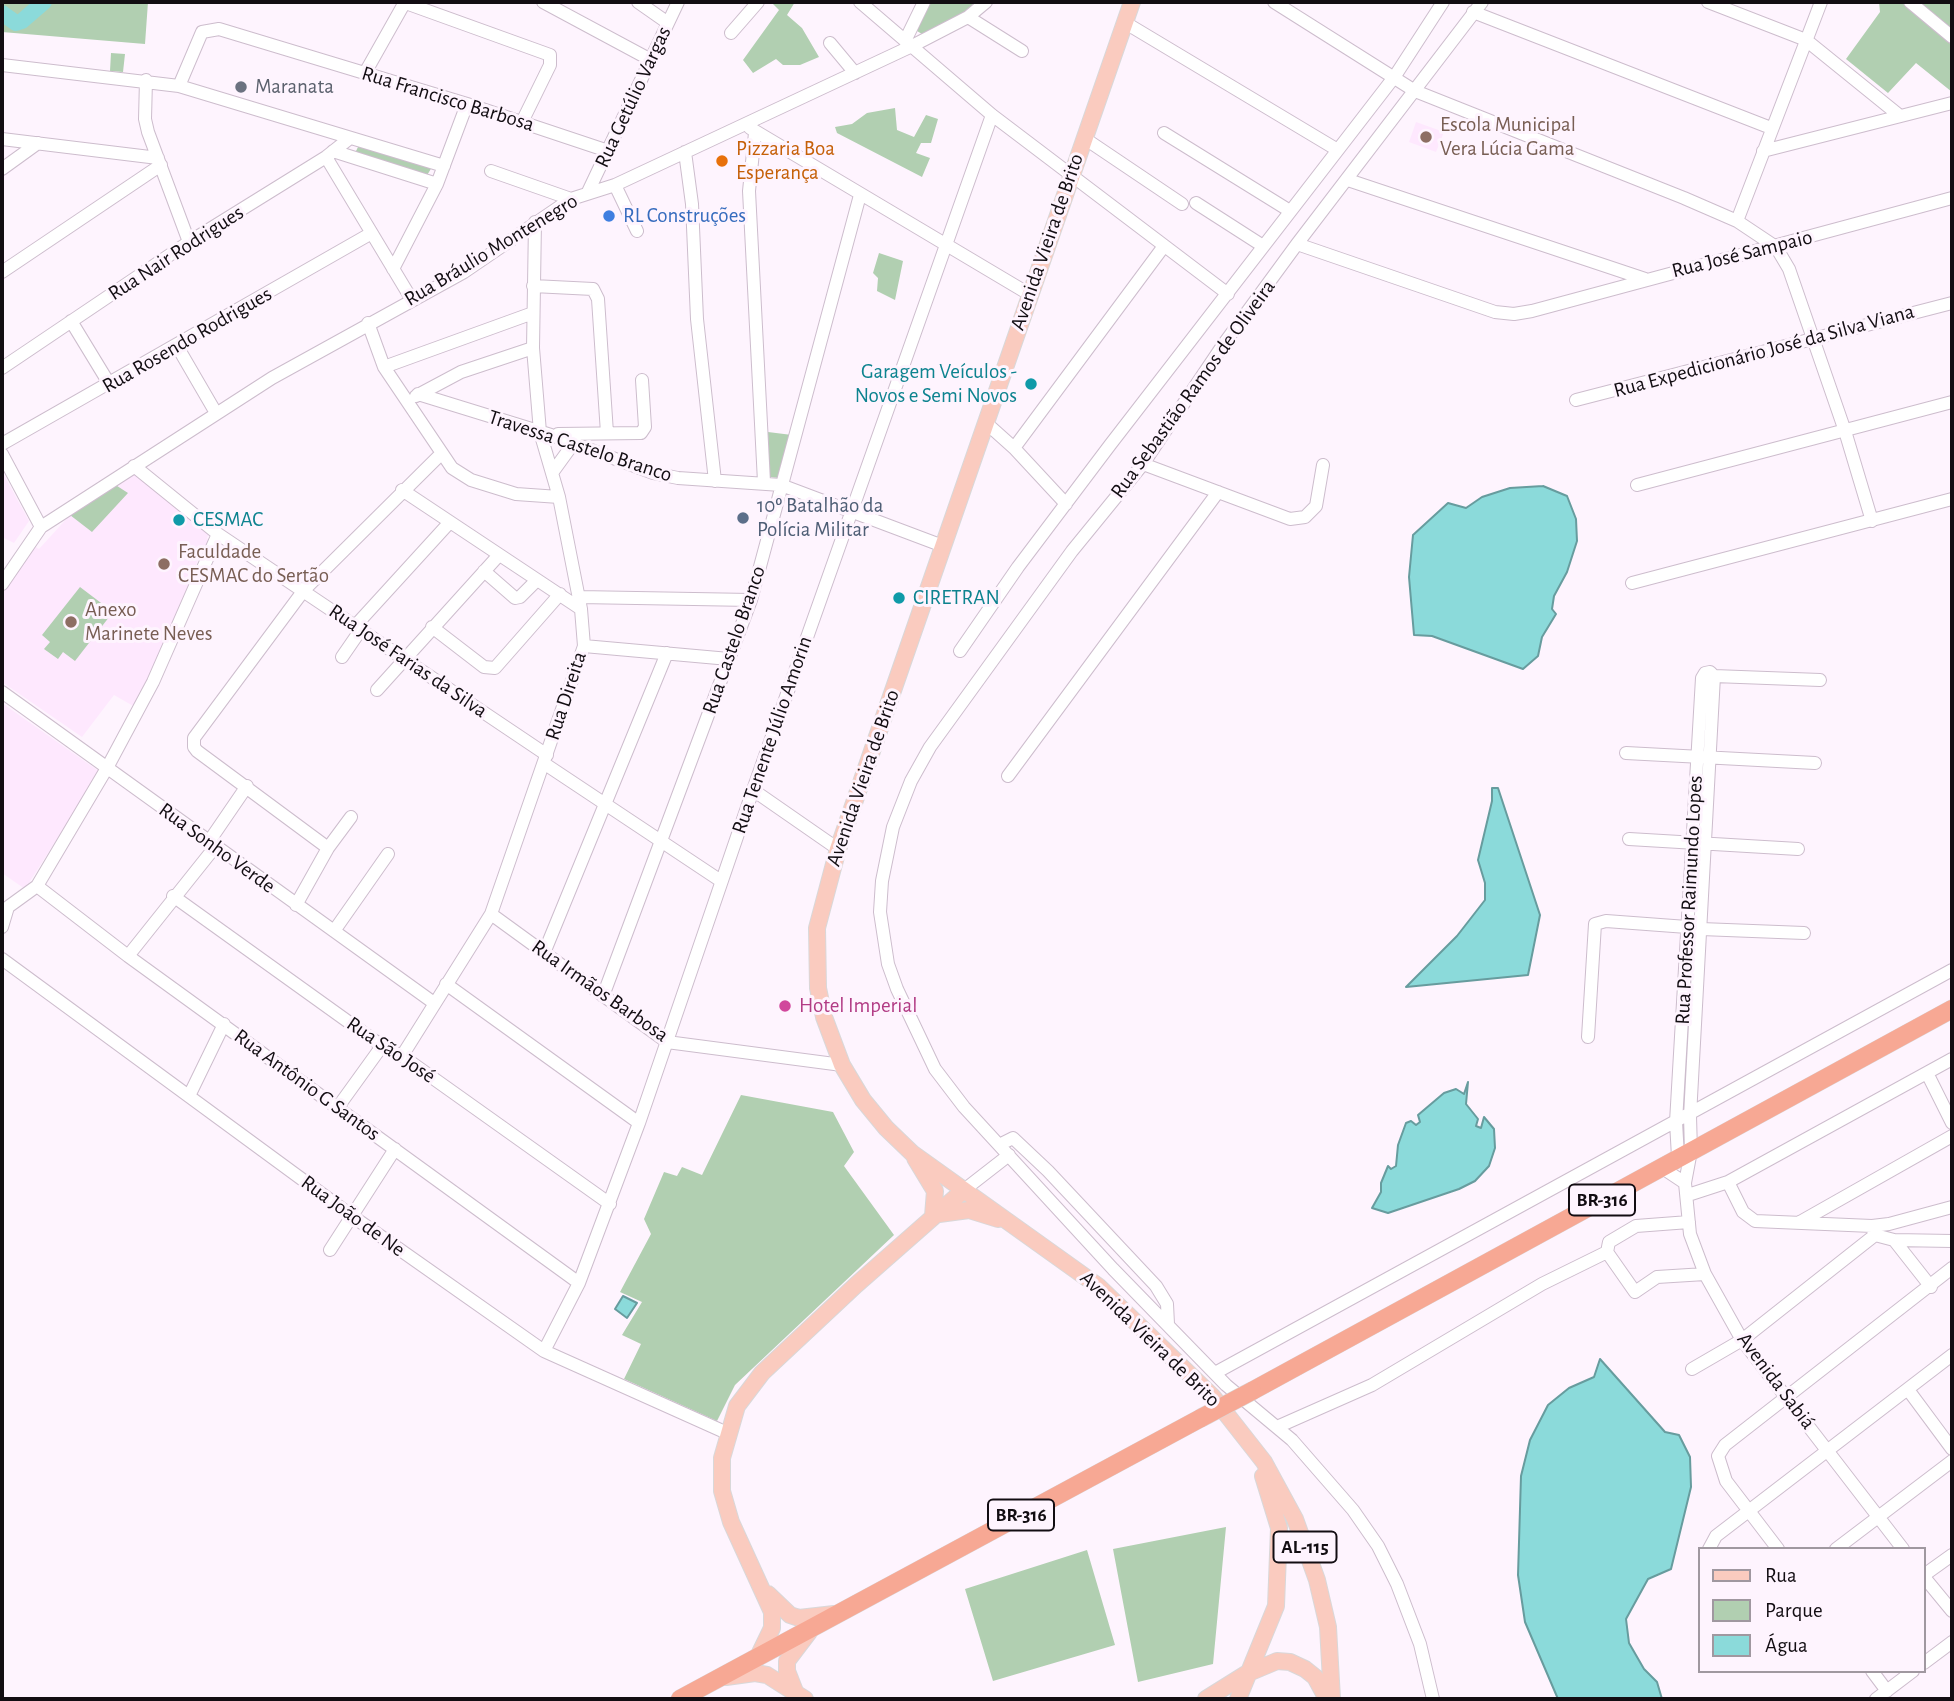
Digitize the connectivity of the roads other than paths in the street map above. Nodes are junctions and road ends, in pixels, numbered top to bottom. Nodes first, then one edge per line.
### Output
1 (404, 2) edge
2 (544, 2) edge
3 (638, 2) edge
4 (678, 2) edge
5 (860, 2) edge
6 (924, 2) edge
7 (986, 2) edge
8 (1132, 2) edge
9 (1275, 2) edge
10 (1708, 2) edge
11 (1821, 2) edge
12 (1910, 2) edge
13 (1438, 3) edge
14 (753, 4) edge
15 (1477, 7) edge
16 (968, 17) junction
17 (1124, 22) junction
18 (668, 23) junction
19 (731, 33) dead end
20 (1952, 37) edge
21 (1807, 40) junction
22 (830, 43) dead end
23 (909, 43) junction
24 (1023, 51) dead end
25 (651, 60) junction
26 (2, 65) edge
27 (365, 73) junction
28 (855, 73) junction
29 (1395, 76) junction
30 (146, 80) junction
31 (179, 86) junction
32 (1415, 91) junction
33 (1952, 103) edge
34 (467, 104) junction
35 (992, 115) junction
36 (1900, 116) junction
37 (522, 122) junction
38 (745, 124) junction
39 (1771, 128) junction
40 (1164, 132) dead end
41 (755, 134) junction
42 (350, 138) junction
43 (1083, 138) junction
44 (2, 139) edge
45 (38, 143) junction
46 (1336, 149) junction
47 (608, 151) junction
48 (1763, 151) junction
49 (685, 152) junction
50 (329, 154) junction
51 (160, 162) junction
52 (444, 166) junction
53 (2, 169) edge
54 (491, 171) dead end
55 (1070, 175) junction
56 (1349, 180) junction
57 (436, 184) junction
58 (615, 185) junction
59 (588, 192) junction
60 (860, 195) junction
61 (1952, 198) edge
62 (571, 199) junction
63 (1196, 202) dead end
64 (1182, 204) dead end
65 (1290, 211) junction
66 (1737, 221) junction
67 (535, 222) junction
68 (637, 231) dead end
69 (370, 234) junction
70 (188, 242) junction
71 (1297, 244) junction
72 (945, 245) junction
73 (1164, 246) junction
74 (1263, 246) junction
75 (1776, 247) junction
76 (393, 269) junction
77 (2, 272) edge
78 (1645, 278) junction
79 (533, 286) junction
80 (1029, 294) junction
81 (1228, 294) junction
82 (412, 300) junction
83 (1952, 303) edge
84 (533, 313) junction
85 (71, 321) junction
86 (368, 323) junction
87 (1811, 338) junction
88 (177, 346) junction
89 (533, 348) junction
90 (384, 367) junction
91 (2, 368) edge
92 (642, 380) dead end
93 (110, 385) junction
94 (418, 394) junction
95 (1576, 400) dead end
96 (1952, 402) edge
97 (408, 404) junction
98 (216, 413) junction
99 (985, 422) junction
100 (1845, 431) junction
101 (545, 433) junction
102 (607, 433) junction
103 (2, 444) edge
104 (573, 444) junction
105 (1014, 448) junction
106 (2, 454) edge
107 (440, 455) junction
108 (1143, 464) junction
109 (134, 466) junction
110 (1323, 466) dead end
111 (552, 473) junction
112 (715, 481) junction
113 (764, 482) junction
114 (781, 485) junction
115 (1637, 485) dead end
116 (402, 490) junction
117 (1218, 492) junction
118 (559, 497) junction
119 (1952, 499) edge
120 (1066, 504) junction
121 (850, 512) junction
122 (1872, 521) junction
123 (450, 522) junction
124 (41, 527) junction
125 (218, 534) junction
126 (943, 545) junction
127 (499, 555) junction
128 (484, 570) junction
129 (537, 580) junction
130 (1632, 583) dead end
131 (2, 584) edge
132 (303, 590) junction
133 (559, 594) junction
134 (751, 600) junction
135 (580, 603) junction
136 (359, 626) junction
137 (432, 627) junction
138 (584, 646) junction
139 (960, 651) dead end
140 (667, 653) junction
141 (342, 657) dead end
142 (405, 658) junction
143 (729, 659) junction
144 (1708, 677) junction
145 (1820, 680) dead end
146 (376, 690) dead end
147 (2, 692) edge
148 (1626, 753) dead end
149 (1697, 757) junction
150 (1712, 757) junction
151 (546, 760) junction
152 (1815, 764) dead end
153 (107, 768) junction
154 (1009, 776) dead end
155 (247, 786) junction
156 (753, 790) junction
157 (605, 803) junction
158 (351, 817) dead end
159 (1629, 839) dead end
160 (662, 842) junction
161 (1699, 844) junction
162 (212, 845) junction
163 (328, 848) junction
164 (838, 849) junction
165 (1798, 849) dead end
166 (388, 854) dead end
167 (721, 881) junction
168 (37, 886) junction
169 (173, 896) junction
170 (296, 905) junction
171 (5, 908) edge
172 (491, 914) junction
173 (1687, 926) junction
174 (2, 927) edge
175 (1701, 929) junction
176 (334, 931) junction
177 (1804, 933) dead end
178 (544, 953) junction
179 (128, 956) junction
180 (2, 960) edge
181 (1952, 970) edge
182 (446, 984) junction
183 (603, 996) junction
184 (434, 1003) junction
185 (1952, 1009) edge
186 (224, 1024) junction
187 (1588, 1037) dead end
188 (667, 1042) junction
189 (382, 1046) junction
190 (402, 1056) junction
191 (1952, 1059) edge
192 (842, 1065) junction
193 (1927, 1073) junction
194 (188, 1096) junction
195 (338, 1107) junction
196 (1690, 1116) junction
197 (1676, 1122) junction
198 (639, 1123) junction
199 (1952, 1123) edge
200 (1952, 1136) edge
201 (999, 1145) junction
202 (394, 1149) junction
203 (912, 1153) junction
204 (1684, 1154) junction
205 (1009, 1155) junction
206 (1661, 1167) junction
207 (1728, 1182) junction
208 (1687, 1189) junction
209 (964, 1190) junction
210 (610, 1204) junction
211 (1952, 1207) edge
212 (352, 1216) junction
213 (933, 1216) junction
214 (1689, 1222) junction
215 (1800, 1222) junction
216 (1015, 1225) junction
217 (1873, 1230) junction
218 (1894, 1240) junction
219 (1952, 1241) edge
220 (330, 1250) dead end
221 (1607, 1251) junction
222 (1952, 1268) edge
223 (1705, 1274) junction
224 (579, 1283) junction
225 (1931, 1287) junction
226 (1168, 1324) junction
227 (1742, 1340) junction
228 (544, 1351) junction
229 (1952, 1355) edge
230 (1692, 1370) dead end
231 (1215, 1373) junction
232 (1909, 1391) junction
233 (1785, 1396) junction
234 (1228, 1413) junction
235 (1277, 1427) junction
236 (727, 1433) junction
237 (1952, 1449) edge
238 (1829, 1452) junction
239 (1952, 1461) edge
240 (1750, 1511) junction
241 (1880, 1517) junction
242 (1710, 1547) edge
243 (1776, 1547) edge
244 (1839, 1547) edge
245 (1902, 1547) edge
246 (1952, 1555) edge
247 (1926, 1574) edge
248 (1926, 1578) edge
249 (766, 1592) junction
250 (1952, 1611) edge
251 (842, 1612) junction
252 (811, 1629) junction
253 (1952, 1642) edge
254 (758, 1657) junction
255 (1926, 1662) edge
256 (1874, 1673) edge
257 (1910, 1673) edge
258 (1246, 1674) junction
259 (717, 1679) junction
260 (1887, 1691) junction
261 (801, 1697) edge
262 (680, 1699) edge
263 (1206, 1699) edge
264 (1238, 1699) edge
265 (1329, 1699) edge
266 (1433, 1699) edge
267 (1876, 1699) edge

1 - 27 street
1 - 37 street
2 - 25 street
3 - 18 street
4 - 18 street, Rua Getúlio Vargas
5 - 23 street
6 - 23 street
7 - 16 street, Rua Bráulio Montenegro
8 - 17 main road, Avenida Vieira de Brito
9 - 29 street
10 - 21 street
11 - 21 street
12 - 20 street
13 - 29 street, Rua Sebastião Ramos de Oliveira
14 - 19 street
15 - 32 street, Rua Sebastião Ramos de Oliveira
15 - 39 street
16 - 23 street, Rua Bráulio Montenegro
16 - 24 street
17 - 43 main road, Avenida Vieira de Brito
17 - 46 street
18 - 25 street, Rua Getúlio Vargas
21 - 36 street
21 - 39 street
22 - 28 street
23 - 28 street, Rua Bráulio Montenegro
23 - 35 street
25 - 47 street, Rua Getúlio Vargas
26 - 30 street
27 - 31 street, Rua Francisco Barbosa
27 - 34 street, Rua Francisco Barbosa
28 - 38 street, Rua Bráulio Montenegro
29 - 32 street
29 - 46 street, Rua Sebastião Ramos de Oliveira
30 - 31 street
30 - 51 street
31 - 42 street
32 - 56 street, Rua Sebastião Ramos de Oliveira
32 - 66 street
33 - 36 street
34 - 37 street, Rua Francisco Barbosa
34 - 52 street
35 - 55 street
35 - 72 street, Rua Tenente Júlio Amorin
36 - 48 street
37 - 47 street, Rua Francisco Barbosa
38 - 41 street
38 - 49 street, Rua Bráulio Montenegro
39 - 48 street
40 - 65 street
41 - 60 street
41 - 113 street
42 - 50 street, Rua Nair Rodrigues
42 - 52 street
43 - 55 main road, Avenida Vieira de Brito
43 - 64 street
44 - 45 street
45 - 51 street
45 - 53 street
46 - 65 street, Rua Sebastião Ramos de Oliveira
47 - 59 street, Rua Getúlio Vargas
48 - 66 street
49 - 58 street, Rua Bráulio Montenegro
49 - 112 street
50 - 57 street
50 - 69 street
50 - 70 street, Rua Nair Rodrigues
51 - 70 street
51 - 77 street
52 - 57 street
54 - 62 street
55 - 73 street
55 - 80 main road, Avenida Vieira de Brito
56 - 71 street, Rua Sebastião Ramos de Oliveira
56 - 78 street
57 - 76 street
58 - 59 street, Rua Bráulio Montenegro
58 - 68 street
59 - 62 street, Rua Bráulio Montenegro
60 - 72 street
60 - 114 street, Rua Castelo Branco
61 - 75 street, Rua José Sampaio
62 - 67 street, Rua Bráulio Montenegro
63 - 74 street
65 - 74 street, Rua Sebastião Ramos de Oliveira
66 - 75 street
67 - 79 street, Rua Direita
67 - 82 street, Rua Bráulio Montenegro
69 - 76 street
69 - 88 street, Rua Rosendo Rodrigues
70 - 85 street, Rua Nair Rodrigues
71 - 78 street, Rua José Sampaio
71 - 108 street, Rua Sebastião Ramos de Oliveira
72 - 80 street
72 - 121 street, Rua Tenente Júlio Amorin
73 - 81 street
73 - 105 street
74 - 81 street, Rua Sebastião Ramos de Oliveira
75 - 78 street, Rua José Sampaio
75 - 87 street
76 - 82 street
79 - 84 street, Rua Direita
79 - 102 street
80 - 99 main road, Avenida Vieira de Brito
81 - 120 street, Rua Sebastião Ramos de Oliveira
82 - 86 street, Rua Bráulio Montenegro
83 - 87 street, Rua Expedicionário José da Silva Viana
84 - 89 street, Rua Direita
84 - 90 street
85 - 91 street, Rua Nair Rodrigues
85 - 93 street
86 - 90 street
86 - 98 street, Rua Bráulio Montenegro
87 - 95 street, Rua Expedicionário José da Silva Viana
87 - 100 street
88 - 93 street, Rua Rosendo Rodrigues
88 - 98 street
89 - 94 street
89 - 101 street, Rua Direita
90 - 97 street
92 - 102 street
93 - 103 street, Rua Rosendo Rodrigues
94 - 97 street
94 - 101 street, Travessa Castelo Branco
96 - 100 street
97 - 107 street
98 - 109 street, Rua Bráulio Montenegro
99 - 105 street
99 - 126 main road, Avenida Vieira de Brito
100 - 115 street
100 - 122 street
101 - 102 street
101 - 104 street, Travessa Castelo Branco
101 - 111 street, Rua Direita
104 - 111 street
104 - 112 street, Travessa Castelo Branco
105 - 120 street
106 - 124 street
107 - 116 street
107 - 118 street
108 - 117 street
108 - 201 street, Rua Sebastião Ramos de Oliveira
109 - 124 street, Rua Bráulio Montenegro
109 - 125 street, Rua José Farias da Silva
110 - 117 street
111 - 118 street, Rua Direita
112 - 113 street, Travessa Castelo Branco
113 - 114 street, Travessa Castelo Branco
114 - 121 street, Travessa Castelo Branco
114 - 134 street, Rua Castelo Branco
116 - 123 street
116 - 132 street
117 - 154 street
118 - 135 street, Rua Direita
119 - 122 street
120 - 139 street, Rua Sebastião Ramos de Oliveira
121 - 126 street, Travessa Castelo Branco
121 - 156 street, Rua Tenente Júlio Amorin
122 - 130 street
123 - 127 street
123 - 136 street
124 - 131 street, Rua Bráulio Montenegro
125 - 132 street, Rua José Farias da Silva
125 - 153 street
126 - 164 main road, Avenida Vieira de Brito
127 - 128 street
127 - 129 street
128 - 129 street
128 - 137 street
129 - 133 street
132 - 136 street, Rua José Farias da Silva
132 - 155 street
133 - 135 street
133 - 137 street
134 - 135 street
134 - 143 street, Rua Castelo Branco
135 - 138 street, Rua Direita
136 - 141 street
136 - 142 street, Rua José Farias da Silva
137 - 142 street
138 - 140 street
138 - 151 street, Rua Direita
140 - 143 street
140 - 157 street
142 - 146 street
142 - 151 street, Rua José Farias da Silva
143 - 160 street, Rua Castelo Branco
144 - 145 street
144 - 149 street, Rua Professor Raimundo Lopes
144 - 150 street, Rua Professor Raimundo Lopes
147 - 153 street, Rua Sonho Verde
148 - 149 street
149 - 150 street
149 - 161 street, Rua Professor Raimundo Lopes
150 - 152 street
150 - 161 street, Rua Professor Raimundo Lopes
151 - 157 street, Rua José Farias da Silva
151 - 172 street, Rua Direita
153 - 162 street, Rua Sonho Verde
153 - 168 street
155 - 162 street
155 - 163 street
156 - 164 street
156 - 167 street, Rua Tenente Júlio Amorin
157 - 160 street, Rua José Farias da Silva
157 - 178 street
158 - 163 street
159 - 161 street
160 - 167 street, Rua José Farias da Silva
160 - 183 street, Rua Castelo Branco
161 - 165 street
161 - 173 street, Rua Professor Raimundo Lopes
161 - 175 street, Rua Professor Raimundo Lopes
162 - 169 street
162 - 170 street, Rua Sonho Verde
163 - 170 street
164 - 192 main road, Avenida Vieira de Brito
166 - 176 street
167 - 188 street, Rua Tenente Júlio Amorin
168 - 171 street
168 - 179 street, Rua Antônio G Santos
169 - 179 street
169 - 189 street, Rua São José
170 - 176 street, Rua Sonho Verde
171 - 174 street
172 - 178 street, Rua Irmãos Barbosa
172 - 182 street, Rua Direita
173 - 187 street
173 - 197 street, Rua Professor Raimundo Lopes
175 - 177 street
175 - 196 street, Rua Professor Raimundo Lopes
176 - 184 street, Rua Sonho Verde
178 - 183 street, Rua Irmãos Barbosa
179 - 186 street, Rua Antônio G Santos
180 - 194 street, Rua João de Ne
181 - 196 street
182 - 184 street, Rua Direita
182 - 198 street
183 - 188 street, Rua Irmãos Barbosa
184 - 190 street, Rua Direita
185 - 204 highway, BR-316
186 - 194 street
186 - 195 street, Rua Antônio G Santos
188 - 192 street, Rua Irmãos Barbosa
188 - 198 street, Rua Tenente Júlio Amorin
189 - 190 street, Rua São José
189 - 195 street
190 - 210 street, Rua São José
191 - 193 street
192 - 203 main road, Avenida Vieira de Brito
193 - 199 street
193 - 207 street
194 - 212 street, Rua João de Ne
195 - 202 street, Rua Antônio G Santos
196 - 197 street
196 - 204 street, Rua Professor Raimundo Lopes
197 - 204 street, Rua Professor Raimundo Lopes
197 - 231 street
198 - 210 street, Rua Tenente Júlio Amorin
200 - 215 street
201 - 205 street, Rua Sebastião Ramos de Oliveira
201 - 226 street
202 - 212 street
202 - 224 street, Rua Antônio G Santos
203 - 209 main road, Avenida Vieira de Brito
203 - 213 main road
204 - 206 highway, BR-316
204 - 208 street, Avenida Sabiá
205 - 209 street
205 - 226 street, Rua Sebastião Ramos de Oliveira
206 - 208 street
206 - 251 highway, BR-316, bridge
207 - 208 street
207 - 215 street
208 - 214 street, Avenida Sabiá
209 - 213 main road
209 - 216 main road, Avenida Vieira de Brito
210 - 224 street, Rua Tenente Júlio Amorin
211 - 217 street
212 - 220 street
212 - 228 street, Rua João de Ne
213 - 216 main road
213 - 236 main road
214 - 221 street
214 - 223 street, Avenida Sabiá
215 - 217 street
216 - 234 main road, Avenida Vieira de Brito
217 - 218 street
217 - 227 street
218 - 219 street
218 - 225 street
221 - 223 street
221 - 235 street
222 - 225 street
223 - 227 street, Avenida Sabiá
224 - 228 street, Rua Tenente Júlio Amorin
225 - 233 street
226 - 231 street, Rua Sebastião Ramos de Oliveira
227 - 230 street
227 - 233 street, Avenida Sabiá
228 - 236 street, Rua João de Ne
229 - 232 street
231 - 235 street, Rua Sebastião Ramos de Oliveira
232 - 237 street
232 - 238 street
233 - 238 street, Avenida Sabiá
233 - 240 street
234 - 258 main road
234 - 265 main road, AL-115
235 - 266 street, Rua Sebastião Ramos de Oliveira
236 - 249 main road
238 - 240 street
238 - 241 street, Avenida Sabiá
239 - 241 street
240 - 242 street
240 - 243 street
241 - 244 street
241 - 245 street, Avenida Sabiá
246 - 247 street
248 - 250 street
249 - 251 main road
249 - 254 main road
251 - 252 highway, BR-316
252 - 254 highway, BR-316
252 - 261 main road
253 - 255 street
254 - 259 highway, BR-316
256 - 260 street
257 - 260 street
258 - 263 main road
258 - 264 main road
258 - 265 main road
259 - 261 main road
259 - 262 highway, BR-316
260 - 267 street

